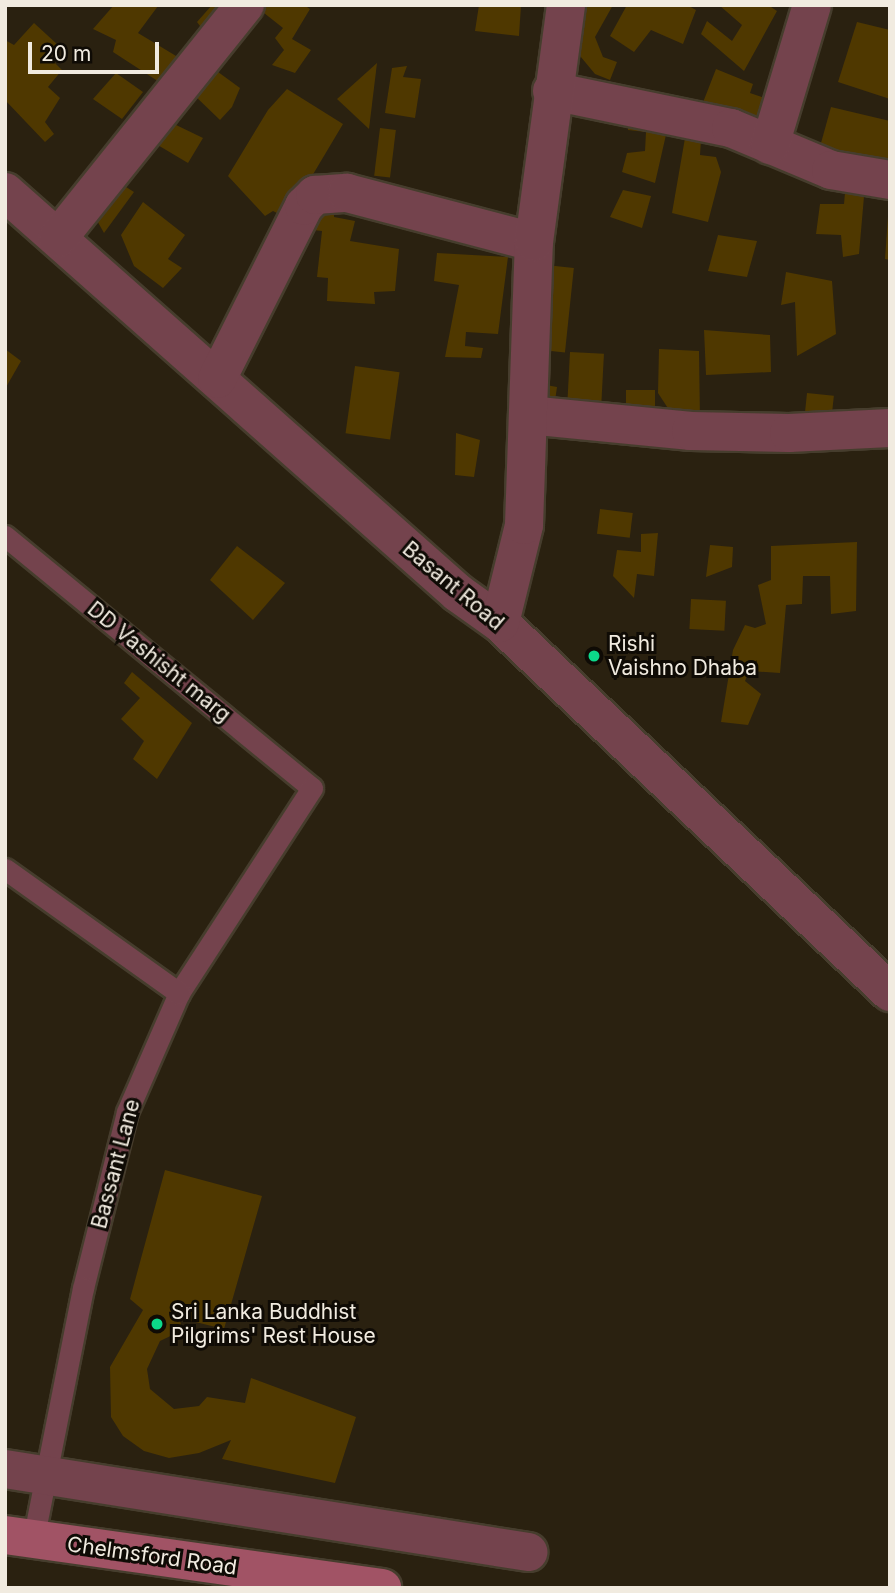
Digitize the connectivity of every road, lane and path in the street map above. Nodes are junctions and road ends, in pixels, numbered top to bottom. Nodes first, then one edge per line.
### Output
1 (245, 5) edge
2 (566, 5) edge
3 (812, 5) edge
4 (552, 91) junction
5 (770, 145) junction
6 (890, 180) edge
7 (5, 192) edge
8 (58, 238) junction
9 (534, 242) junction
10 (217, 379) junction
11 (527, 415) junction
12 (890, 428) edge
13 (5, 536) edge
14 (500, 623) junction
15 (312, 788) joint
16 (5, 869) edge
17 (890, 992) edge
18 (178, 993) junction
19 (5, 1469) edge
20 (43, 1475) junction
21 (19, 1538) edge
22 (528, 1552) dead end
23 (382, 1588) edge

1 - 8 street
2 - 4 street
3 - 5 street
4 - 5 street
4 - 9 street
5 - 6 street
7 - 8 street, Basant Road
8 - 10 street, Basant Road
9 - 10 street
9 - 11 street
10 - 14 street, Basant Road
11 - 12 street
11 - 14 street
13 - 15 lane, DD Vashisht marg
14 - 17 street, Basant Road
15 - 18 lane, Bassant Lane
16 - 18 lane
18 - 20 lane, Bassant Lane
19 - 20 street
20 - 21 lane, Bassant Lane
20 - 22 street
21 - 23 main road, Chelmsford Road

